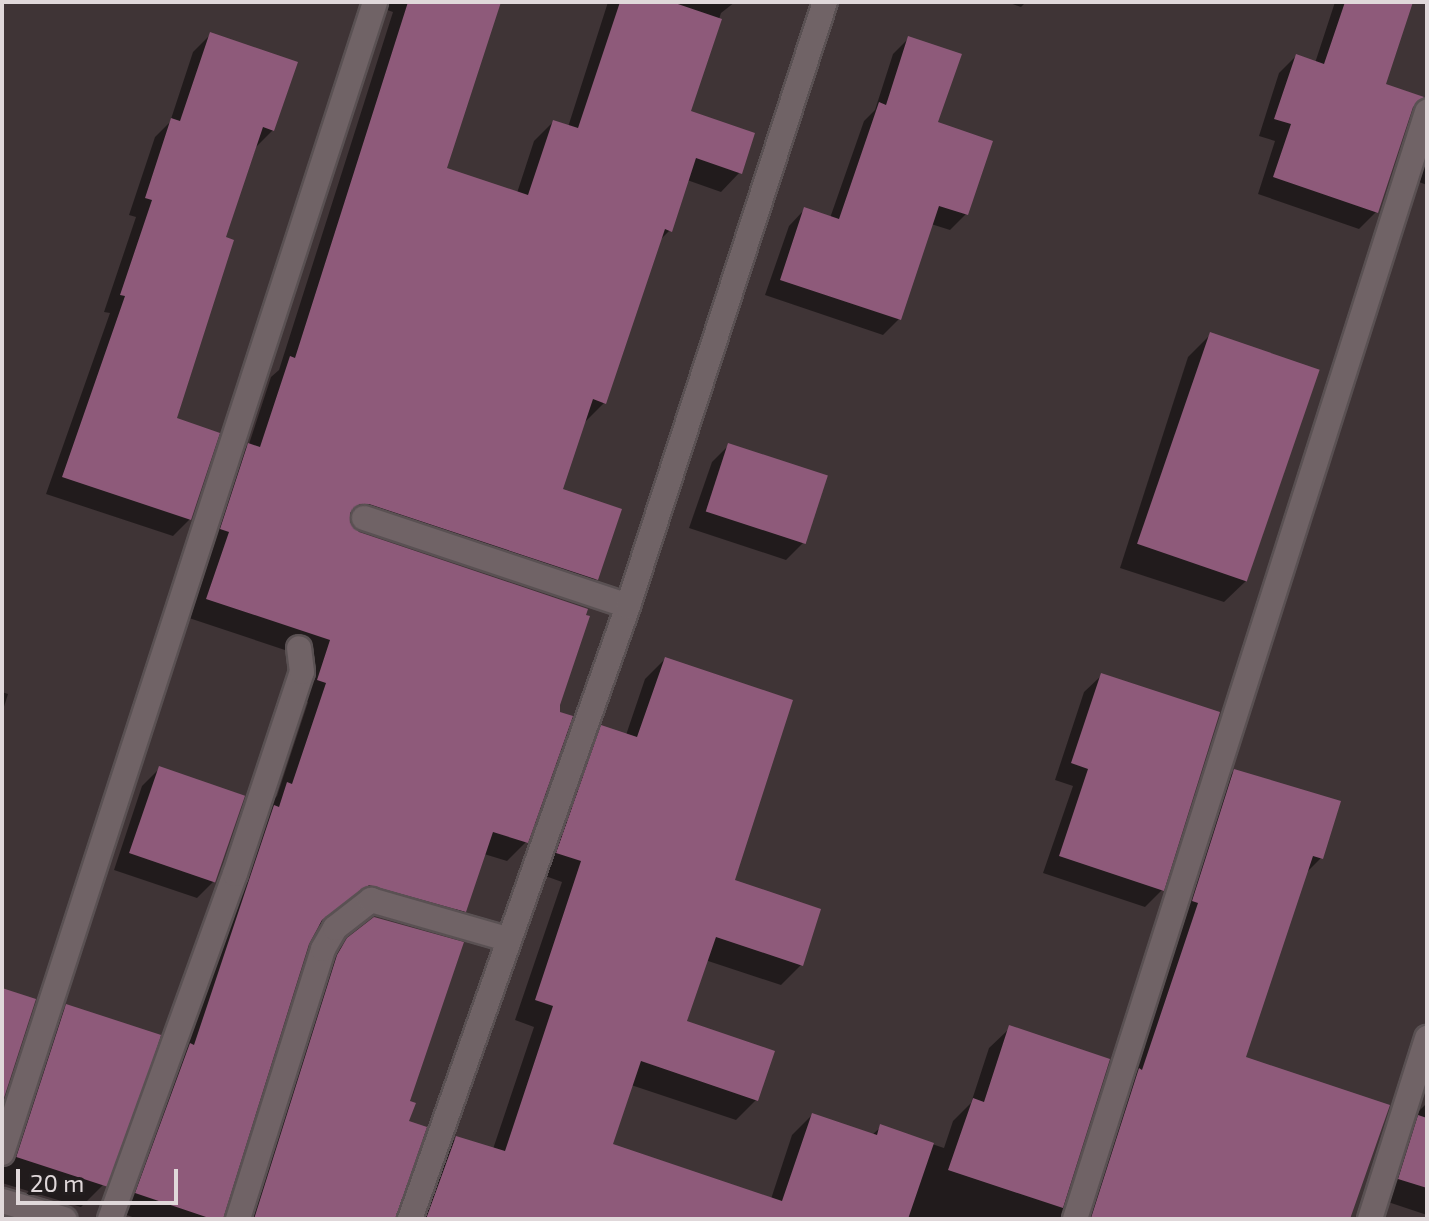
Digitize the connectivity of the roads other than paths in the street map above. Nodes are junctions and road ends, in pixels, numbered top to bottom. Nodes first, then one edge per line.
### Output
1 (375, 2) edge
2 (825, 2) edge
3 (1427, 112) edge
4 (364, 518) dead end
5 (628, 606) junction
6 (299, 648) dead end
7 (507, 939) junction
8 (1427, 1038) edge
9 (2, 1153) edge
10 (2, 1201) edge
11 (64, 1219) edge
12 (110, 1219) edge
13 (238, 1219) edge
14 (410, 1219) edge
15 (1075, 1219) edge
16 (1370, 1219) edge

1 - 9 street
2 - 5 street
3 - 15 street
4 - 5 street
5 - 7 street
6 - 12 street
7 - 13 street
7 - 14 street
8 - 16 street
10 - 11 street

